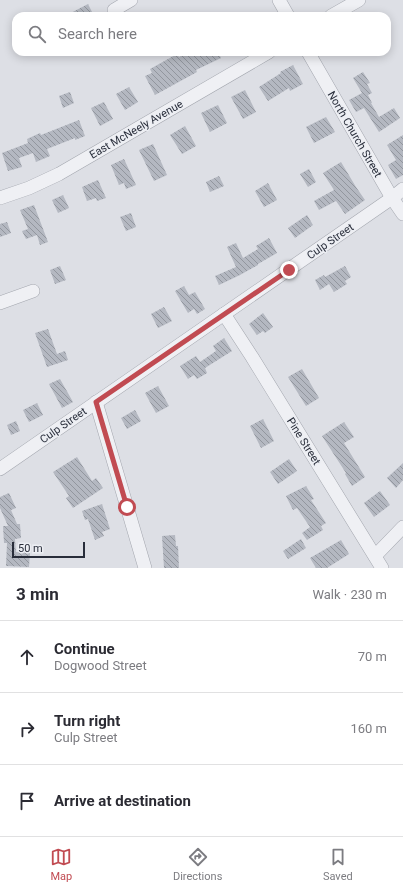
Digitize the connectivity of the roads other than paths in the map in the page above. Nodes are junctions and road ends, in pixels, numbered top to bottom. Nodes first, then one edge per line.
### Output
1 (132, 0) edge
2 (279, 0) edge
3 (359, 0) edge
4 (114, 10) dead end
5 (286, 12) edge
6 (338, 12) edge
7 (262, 56) edge
8 (310, 56) edge
9 (403, 189) edge
10 (0, 198) edge
11 (392, 198) junction
12 (403, 214) edge
13 (33, 291) dead end
14 (0, 303) edge
15 (224, 314) junction
16 (96, 402) junction
17 (0, 469) edge
18 (403, 527) edge
19 (375, 556) junction
20 (145, 568) edge
21 (382, 568) edge

1 - 4 street
2 - 5 street
3 - 6 street
7 - 10 street, East McNeely Avenue
8 - 11 street, North Church Street
9 - 11 street, Culp Street
11 - 12 street, North Church Street
11 - 15 street, Culp Street
13 - 14 street
15 - 16 street, Culp Street
15 - 19 street, Pine Street
16 - 17 street, Culp Street
16 - 20 street
18 - 19 street
19 - 21 street, Pine Street

